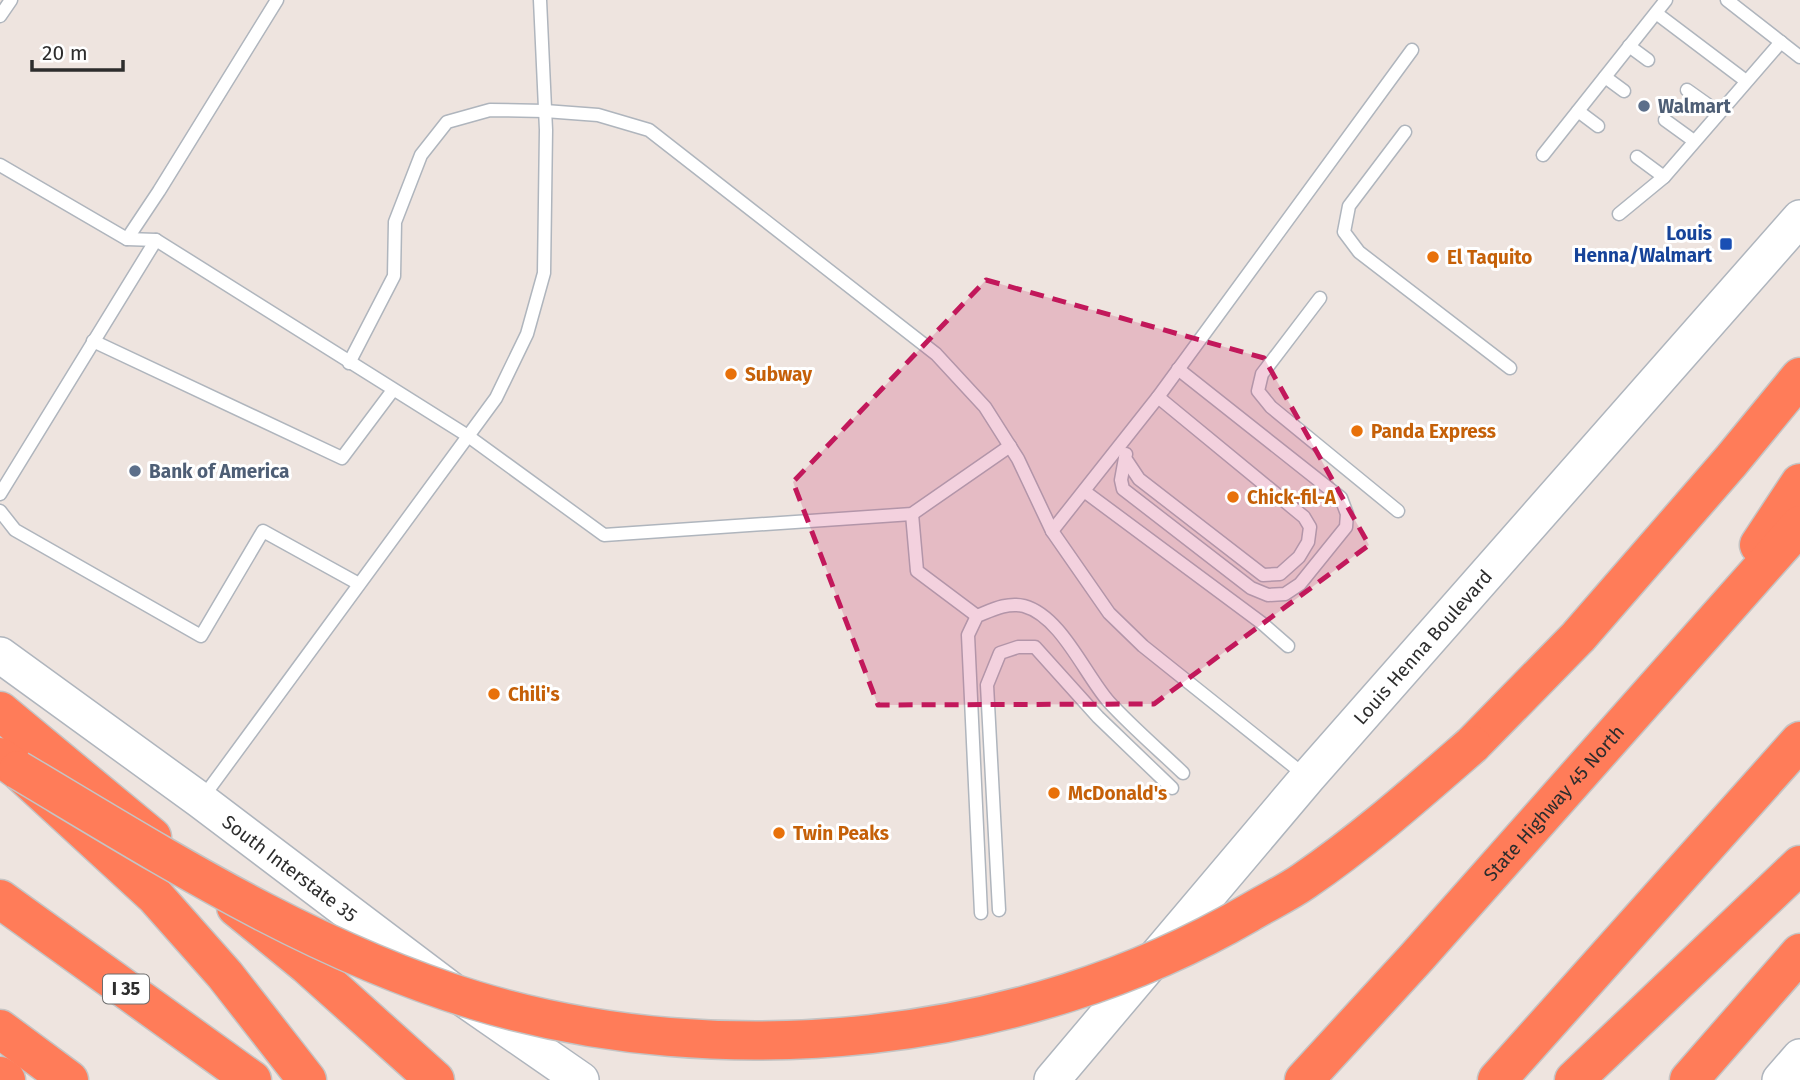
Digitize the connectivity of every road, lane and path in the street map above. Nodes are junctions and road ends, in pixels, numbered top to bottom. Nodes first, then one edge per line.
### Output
1 (11, 0) edge
2 (277, 0) edge
3 (540, 0) edge
4 (1666, 0) edge
5 (1727, 0) edge
6 (1656, 13) junction
7 (0, 16) edge
8 (1780, 42) junction
9 (1629, 46) junction
10 (1412, 50) dead end
11 (1800, 57) edge
12 (1648, 60) dead end
13 (1605, 77) junction
14 (1746, 81) junction
15 (1687, 90) dead end
16 (1624, 91) dead end
17 (545, 111) junction
18 (1578, 111) junction
19 (1718, 112) junction
20 (1665, 120) dead end
21 (1598, 126) dead end
22 (1405, 132) dead end
23 (1694, 141) junction
24 (1543, 155) dead end
25 (1637, 157) dead end
26 (0, 165) edge
27 (1664, 177) junction
28 (1619, 214) dead end
29 (1800, 218) edge
30 (127, 239) junction
31 (156, 240) junction
32 (1320, 298) dead end
33 (93, 341) junction
34 (349, 363) junction
35 (1510, 368) dead end
36 (1178, 369) junction
37 (1800, 377) edge
38 (393, 390) junction
39 (1158, 397) junction
40 (1132, 430) junction
41 (468, 436) junction
42 (1010, 446) junction
43 (1125, 458) junction
44 (1800, 482) edge
45 (1084, 491) junction
46 (0, 494) edge
47 (0, 511) edge
48 (1398, 511) dead end
49 (912, 514) junction
50 (1800, 525) edge
51 (1052, 531) junction
52 (359, 584) junction
53 (977, 616) junction
54 (1288, 646) dead end
55 (1686, 654) junction
56 (0, 655) edge
57 (0, 711) edge
58 (1800, 741) edge
59 (9, 763) edge
60 (1183, 773) dead end
61 (1308, 777) junction
62 (1172, 788) dead end
63 (200, 800) junction
64 (1800, 865) edge
65 (0, 899) edge
66 (999, 909) dead end
67 (981, 913) dead end
68 (1800, 953) edge
69 (0, 1029) edge
70 (1800, 1057) edge
71 (0, 1076) edge
72 (6, 1080) edge
73 (69, 1080) edge
74 (253, 1080) edge
75 (307, 1080) edge
76 (435, 1080) edge
77 (582, 1080) edge
78 (1052, 1080) edge
79 (1304, 1080) edge
80 (1497, 1080) edge
81 (1574, 1080) edge
82 (1689, 1080) edge
83 (1780, 1080) edge

1 - 7 lane
2 - 30 lane
3 - 17 lane
4 - 6 lane
5 - 8 lane
6 - 9 lane
6 - 14 lane
8 - 11 lane
8 - 14 lane
9 - 12 lane
9 - 13 lane
10 - 36 lane
13 - 16 lane
13 - 18 lane
14 - 19 lane
15 - 19 lane
17 - 34 lane
17 - 41 lane
17 - 42 lane
18 - 21 lane
18 - 24 lane
19 - 23 lane
20 - 23 lane
22 - 35 lane
23 - 27 lane
25 - 27 lane
26 - 30 lane
27 - 28 lane
29 - 61 main road, Louis Henna Boulevard
30 - 31 lane
31 - 33 lane
31 - 34 lane
32 - 48 lane
33 - 38 lane
33 - 46 lane
34 - 38 lane
36 - 39 lane
36 - 43 lane
37 - 59 highway, bridge
38 - 41 lane
39 - 40 lane
39 - 43 lane
40 - 43 lane
40 - 45 lane
41 - 49 lane
41 - 52 lane
42 - 49 lane
42 - 51 lane
44 - 55 highway
45 - 51 lane
45 - 54 lane
47 - 52 lane
49 - 53 lane
50 - 55 highway, State Highway 45 North
51 - 61 lane
52 - 63 lane
53 - 60 lane
53 - 67 lane
55 - 79 highway, State Highway 45 North
56 - 63 main road, South Interstate 35
57 - 76 highway
58 - 80 highway
59 - 75 highway, bridge
61 - 78 main road, Louis Henna Boulevard
62 - 66 lane
63 - 77 main road, South Interstate 35
64 - 81 highway
65 - 74 highway, I 35
68 - 82 highway
69 - 73 highway
70 - 83 main road
71 - 72 highway

